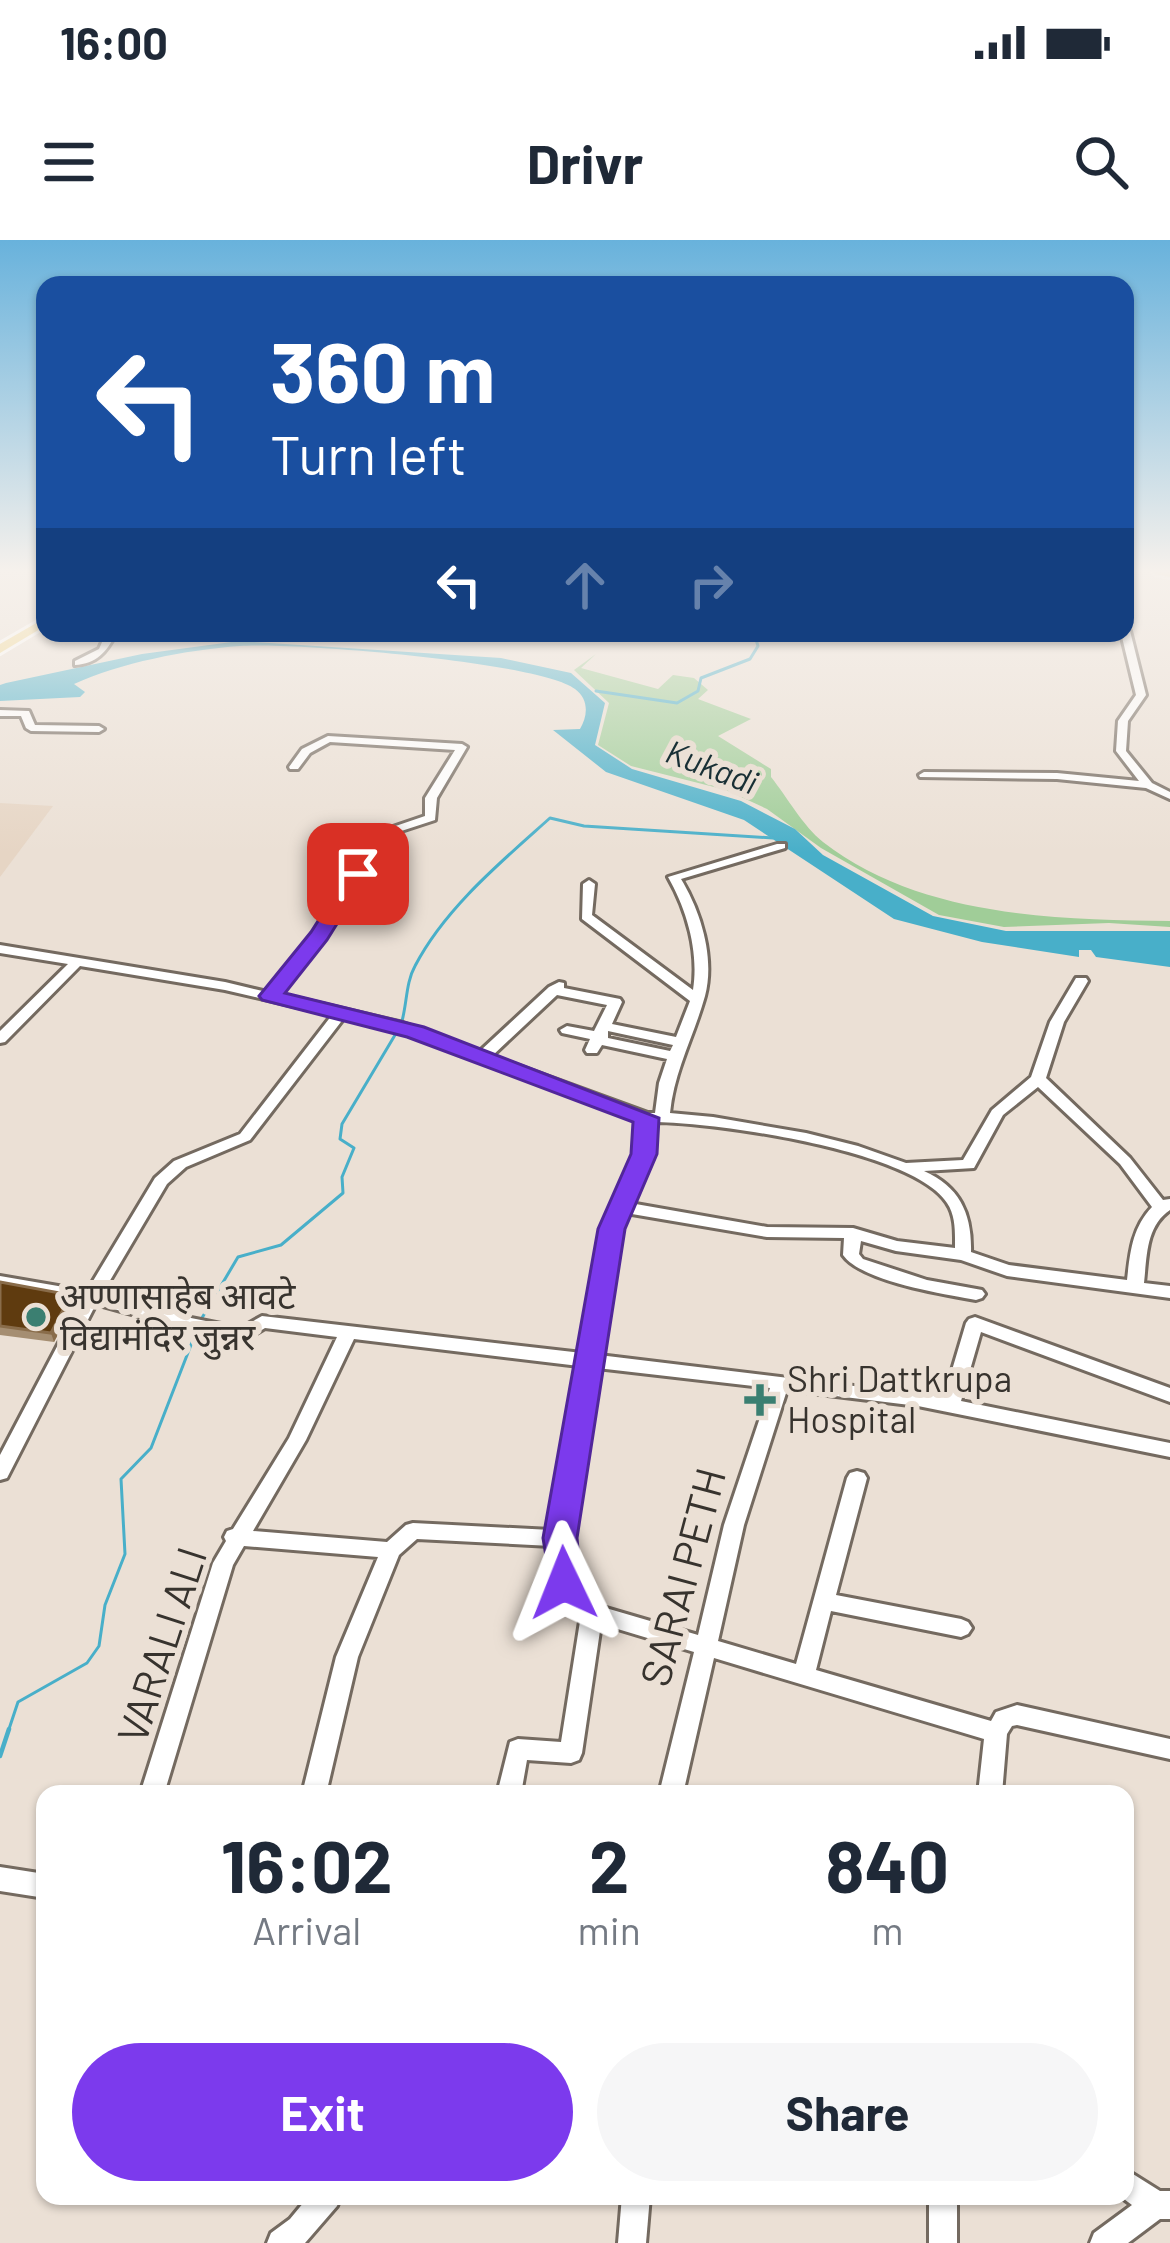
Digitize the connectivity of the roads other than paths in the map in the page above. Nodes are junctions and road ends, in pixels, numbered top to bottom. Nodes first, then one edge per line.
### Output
1 (1134, 665) edge
2 (0, 713) edge
3 (99, 729) dead end
4 (294, 766) dead end
5 (924, 775) dead end
6 (1148, 785) junction
7 (1170, 796) edge
8 (781, 846) dead end
9 (589, 884) dead end
10 (0, 949) edge
11 (74, 964) junction
12 (1082, 980) dead end
13 (270, 996) junction
14 (696, 999) junction
15 (341, 1012) junction
16 (567, 1030) dead end
17 (0, 1039) edge
18 (600, 1039) junction
19 (674, 1049) junction
20 (483, 1056) junction
21 (1038, 1079) junction
22 (654, 1118) junction
23 (968, 1165) junction
24 (911, 1166) junction
25 (1165, 1206) edge
26 (623, 1207) junction
27 (964, 1217) junction
28 (853, 1233) junction
29 (896, 1246) junction
30 (963, 1255) junction
31 (899, 1276) junction
32 (0, 1282) edge
33 (1135, 1286) junction
34 (1170, 1292) edge
35 (976, 1294) dead end
36 (92, 1296) junction
37 (349, 1331) junction
38 (592, 1360) junction
39 (781, 1382) junction
40 (1170, 1395) edge
41 (951, 1404) junction
42 (1170, 1450) edge
43 (0, 1473) edge
44 (856, 1478) dead end
45 (234, 1537) junction
46 (560, 1538) junction
47 (391, 1550) junction
48 (824, 1601) junction
49 (592, 1612) junction
50 (961, 1628) dead end
51 (706, 1643) junction
52 (804, 1674) junction
53 (996, 1733) junction
54 (1170, 1749) edge
55 (155, 1785) edge
56 (316, 1785) edge
57 (511, 1785) edge
58 (673, 1785) edge
59 (991, 1785) edge
60 (0, 1879) edge
61 (36, 1885) edge
62 (1134, 2187) edge
63 (320, 2205) edge
64 (635, 2205) edge
65 (943, 2205) edge
66 (1163, 2205) edge
67 (280, 2243) edge
68 (632, 2243) edge
69 (943, 2243) edge
70 (1104, 2243) edge

1 - 6 street
2 - 3 street
4 - 13 street
5 - 6 street
6 - 7 street
8 - 14 street
9 - 14 street
10 - 11 street
11 - 13 street
11 - 17 street
12 - 21 street
13 - 15 street
14 - 19 street
15 - 20 street
15 - 36 street
16 - 18 street
18 - 19 street
18 - 20 street
19 - 22 street
20 - 22 street
21 - 23 street
21 - 25 street
22 - 24 street
22 - 26 street
23 - 24 street
23 - 27 street
24 - 27 street
25 - 33 street
26 - 28 street
26 - 38 street
27 - 30 street
28 - 29 street
28 - 31 street
29 - 30 street
29 - 31 street
30 - 33 street
31 - 35 street
32 - 36 street
33 - 34 street
36 - 37 street
36 - 43 street
37 - 38 street
37 - 45 street, VARALI ALI
38 - 39 street
38 - 46 street
39 - 41 street
39 - 51 street, SARAI PETH
40 - 41 street
41 - 42 street
44 - 48 street
45 - 47 street
45 - 55 street, VARALI ALI
46 - 47 street
46 - 49 street
47 - 56 street
48 - 50 street
48 - 52 street
49 - 51 street
49 - 57 street
51 - 52 street
51 - 58 street, SARAI PETH
52 - 53 street
53 - 54 street
53 - 59 street
60 - 61 street
62 - 66 street
63 - 67 street
64 - 68 street
65 - 69 street
66 - 70 street

